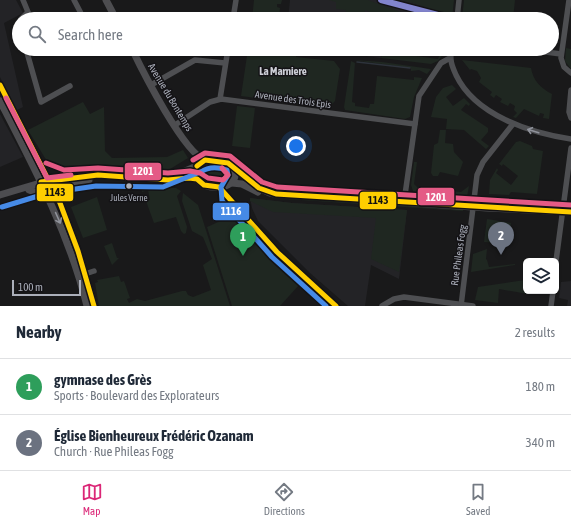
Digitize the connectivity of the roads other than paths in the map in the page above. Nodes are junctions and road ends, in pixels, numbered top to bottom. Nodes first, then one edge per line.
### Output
1 (23, 0) edge
2 (74, 0) edge
3 (106, 0) edge
4 (236, 0) edge
5 (459, 0) edge
6 (569, 0) edge
7 (28, 12) edge
8 (80, 12) edge
9 (112, 12) edge
10 (234, 12) edge
11 (458, 12) edge
12 (561, 54) joint
13 (28, 56) edge
14 (136, 56) edge
15 (226, 56) edge
16 (450, 58) joint
17 (225, 63) junction
18 (571, 73) edge
19 (0, 85) edge
20 (151, 85) junction
21 (70, 86) dead end
22 (571, 90) edge
23 (220, 99) junction
24 (0, 101) edge
25 (571, 118) edge
26 (415, 124) junction
27 (513, 124) junction
28 (175, 125) junction
29 (571, 139) edge
30 (571, 148) edge
31 (196, 155) junction
32 (205, 160) junction
33 (33, 165) junction
34 (197, 166) junction
35 (234, 168) junction
36 (40, 171) junction
37 (197, 179) junction
38 (68, 180) junction
39 (162, 180) junction
40 (47, 183) junction
41 (231, 184) junction
42 (30, 187) junction
43 (219, 187) junction
44 (269, 193) junction
45 (0, 195) edge
46 (48, 197) junction
47 (228, 197) junction
48 (0, 200) edge
49 (59, 200) junction
50 (404, 202) junction
51 (474, 207) junction
52 (562, 212) junction
53 (571, 212) edge
54 (556, 258) edge
55 (94, 271) dead end
56 (85, 274) junction
57 (552, 294) edge
58 (461, 305) edge
59 (87, 306) edge
60 (94, 306) edge
61 (336, 306) edge
62 (382, 306) edge
63 (473, 306) edge
64 (551, 306) edge

1 - 7 street
2 - 8 street
3 - 9 street
4 - 10 street
5 - 11 street
6 - 12 street
12 - 18 street
13 - 21 street
14 - 20 street, Avenue du Bontemps
15 - 17 street
16 - 26 street
16 - 27 street
17 - 20 street
17 - 23 street
19 - 36 street
20 - 28 street, Avenue du Bontemps
22 - 25 street
23 - 26 street, Avenue des Trois Epis
23 - 28 street
24 - 33 street
26 - 50 street
29 -> 27 street
27 - 51 street, Rue Phileas Fogg
28 - 31 street, Avenue du Bontemps
30 - 52 street
31 - 32 street, Avenue du Bontemps
31 - 34 street, Avenue du Bontemps
32 - 34 street
32 - 35 street
33 - 36 street
33 - 40 street
34 - 37 street
34 - 39 street
35 - 41 street
35 - 44 street
36 - 38 street
36 - 40 street
36 - 42 street
37 - 39 street
37 - 43 street
38 - 39 street
38 - 40 street
38 - 49 street
40 - 42 street
40 - 46 street
40 - 49 street
41 - 43 street
41 - 44 street
41 - 47 street
42 - 45 street
42 - 46 street
42 - 48 street
43 - 47 street
44 - 50 street
46 -> 59 street
47 - 61 street
49 - 56 street
50 - 51 street
51 - 52 street
51 - 58 street, Rue Phileas Fogg
52 - 53 street
52 - 54 street
55 - 56 street
56 - 60 street
57 - 64 street
58 - 62 street
58 - 63 street

